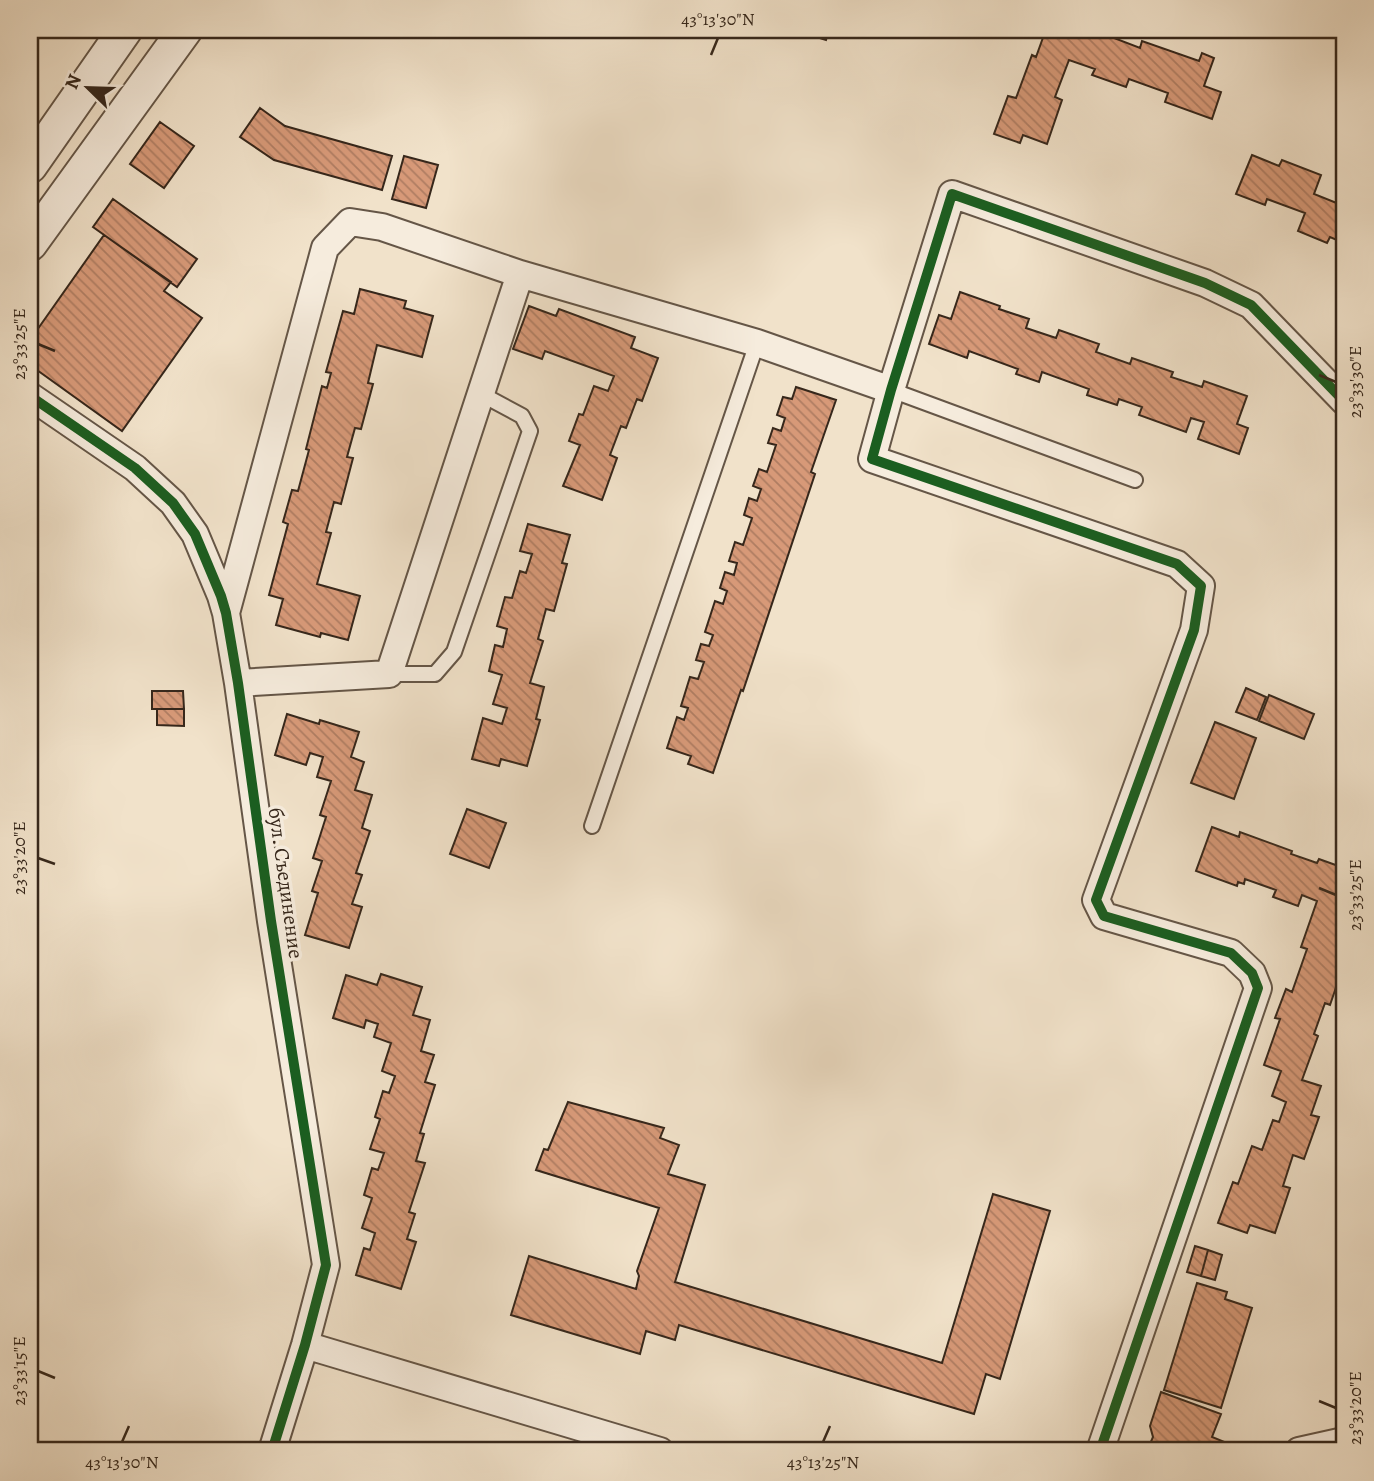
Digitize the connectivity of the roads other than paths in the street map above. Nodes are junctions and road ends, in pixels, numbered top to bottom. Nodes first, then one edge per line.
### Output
1 (125, 30) edge
2 (186, 30) edge
3 (30, 166) edge
4 (30, 244) edge
5 (520, 274) junction
6 (757, 343) junction
7 (891, 390) junction
8 (481, 394) junction
9 (30, 396) edge
10 (1344, 401) edge
11 (1135, 480) dead end
12 (226, 613) junction
13 (389, 674) junction
14 (238, 683) junction
15 (592, 826) dead end
16 (305, 1345) junction
17 (1344, 1441) edge
18 (272, 1451) edge
19 (660, 1451) edge
20 (1100, 1451) edge
21 (1299, 1451) edge

1 - 3 street
2 - 4 street
5 - 6 street
5 - 8 street
5 - 12 street
6 - 7 street
6 - 15 lane
7 - 10 street
7 - 11 lane
7 - 20 street
8 - 13 street
8 - 13 lane
9 - 12 street, бул. Съединение
12 - 14 street, бул. Съединение
13 - 14 street
14 - 16 street, бул. Съединение
16 - 18 street, бул. Съединение
16 - 19 street
17 - 21 street

